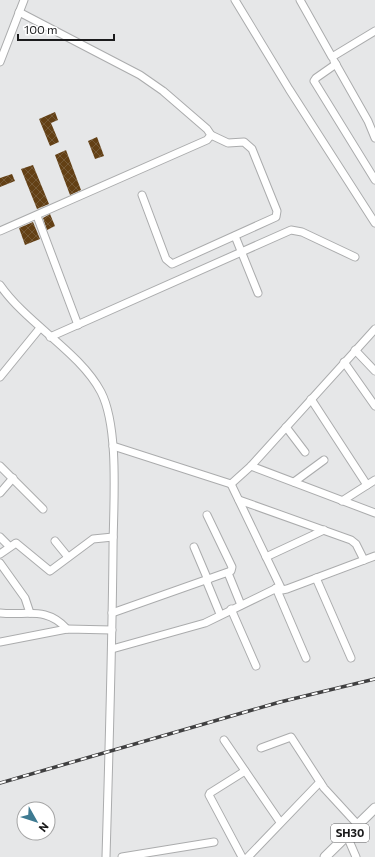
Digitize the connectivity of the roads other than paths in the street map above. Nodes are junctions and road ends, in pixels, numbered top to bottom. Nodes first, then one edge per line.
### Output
1 (24, 0) edge
2 (236, 0) edge
3 (300, 0) edge
4 (19, 12) junction
5 (375, 30) edge
6 (332, 58) junction
7 (0, 62) edge
8 (336, 64) junction
9 (211, 135) junction
10 (375, 138) edge
11 (375, 180) edge
12 (142, 196) dead end
13 (37, 216) junction
14 (374, 220) edge
15 (0, 231) edge
16 (235, 236) junction
17 (241, 252) junction
18 (354, 257) dead end
19 (0, 284) edge
20 (258, 293) dead end
21 (78, 324) junction
22 (40, 328) junction
23 (375, 329) edge
24 (50, 337) junction
25 (355, 350) junction
26 (344, 362) junction
27 (375, 371) edge
28 (0, 377) edge
29 (311, 399) junction
30 (374, 404) edge
31 (286, 427) junction
32 (113, 446) junction
33 (305, 452) dead end
34 (324, 460) dead end
35 (0, 466) edge
36 (251, 466) junction
37 (13, 478) junction
38 (375, 480) edge
39 (294, 482) junction
40 (231, 484) junction
41 (367, 485) junction
42 (0, 493) edge
43 (239, 500) junction
44 (342, 500) junction
45 (43, 508) dead end
46 (375, 513) edge
47 (207, 515) dead end
48 (324, 530) junction
49 (0, 537) edge
50 (113, 537) junction
51 (55, 541) dead end
52 (9, 546) junction
53 (194, 548) dead end
54 (0, 554) edge
55 (375, 556) edge
56 (68, 557) junction
57 (266, 557) junction
58 (364, 560) junction
59 (0, 563) edge
60 (228, 573) junction
61 (316, 578) junction
62 (207, 580) junction
63 (278, 588) junction
64 (241, 605) junction
65 (231, 609) junction
66 (0, 613) edge
67 (30, 613) junction
68 (112, 613) junction
69 (220, 614) junction
70 (67, 629) junction
71 (112, 630) junction
72 (0, 642) edge
73 (112, 649) junction
74 (306, 658) dead end
75 (351, 658) dead end
76 (256, 666) dead end
77 (224, 740) dead end
78 (261, 748) dead end
79 (245, 771) junction
80 (320, 782) junction
81 (375, 808) edge
82 (280, 822) junction
83 (358, 825) junction
84 (347, 836) junction
85 (214, 842) dead end
86 (106, 857) edge
87 (122, 857) edge
88 (242, 857) edge
89 (248, 857) edge
90 (325, 857) edge
91 (356, 857) edge

1 - 4 street
2 - 14 street
3 - 6 street
4 - 7 street
4 - 9 street
5 - 6 street
6 - 8 street
8 - 10 street
8 - 11 street
9 - 13 street
9 - 16 street
12 - 16 street
13 - 15 street
13 - 21 street
16 - 17 street
17 - 18 street
17 - 20 street
17 - 21 street
19 - 22 street
21 - 24 street
22 - 24 street
22 - 28 street
23 - 25 street
24 - 32 street
25 - 26 street
25 - 27 street
26 - 29 street
26 - 30 street
29 - 31 street
29 - 41 street
31 - 33 street
31 - 36 street
32 - 40 street
32 - 50 street
34 - 39 street
35 - 37 street
36 - 39 street
36 - 40 street
37 - 42 street
37 - 45 street
38 - 41 street
39 - 44 street
40 - 43 street
41 - 44 street
43 - 48 street
43 - 57 street
44 - 46 street
47 - 60 street
48 - 57 street
48 - 58 street
49 - 52 street
50 - 56 street
50 - 68 street
51 - 56 street
52 - 54 street
52 - 56 street
53 - 62 street
55 - 58 street
57 - 63 street
58 - 61 street
59 - 67 street
60 - 62 street
60 - 64 street
61 - 63 street
61 - 75 street
62 - 68 street
62 - 69 street
63 - 64 street
63 - 74 street
64 - 65 street
65 - 69 street
65 - 76 street
66 - 67 street
67 - 70 street
68 - 71 street
69 - 73 street
70 - 71 street
70 - 72 street
71 - 73 street
73 - 86 street
77 - 79 street
78 - 80 street
79 - 82 street
79 - 88 street
80 - 82 street
80 - 83 street
81 - 83 main road, SH30
82 - 89 street
83 - 84 main road, SH30
84 - 90 main road, SH30
84 - 91 street
85 - 87 street

